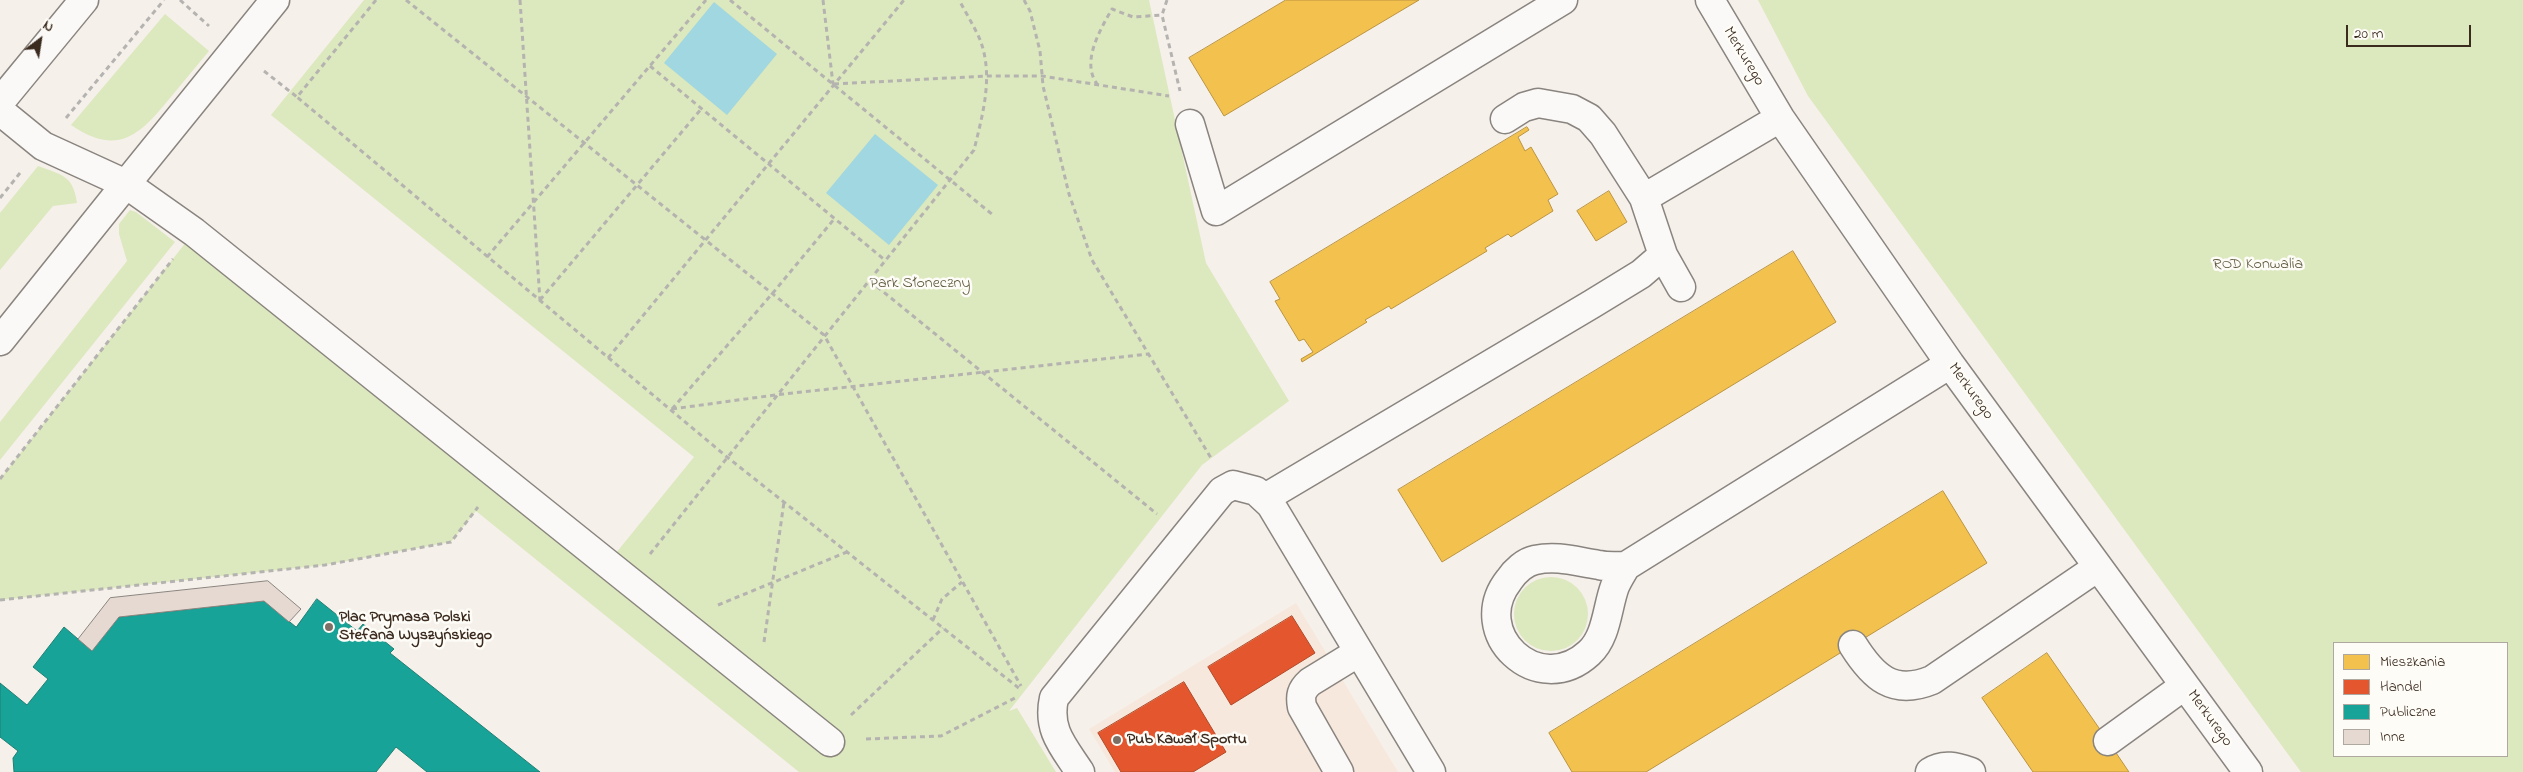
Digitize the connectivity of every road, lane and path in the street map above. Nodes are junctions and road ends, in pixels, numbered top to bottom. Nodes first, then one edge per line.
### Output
1 (84, 0) edge
2 (164, 0) edge
3 (274, 0) edge
4 (376, 0) edge
5 (406, 0) edge
6 (520, 0) edge
7 (706, 0) edge
8 (730, 0) edge
9 (822, 0) edge
10 (904, 0) edge
11 (959, 0) edge
12 (1024, 0) edge
13 (1167, 0) edge
14 (1563, 0) edge
15 (1710, 0) edge
16 (1162, 15) junction
17 (650, 66) junction
18 (987, 76) junction
19 (1042, 76) junction
20 (834, 84) junction
21 (1098, 86) junction
22 (527, 96) junction
23 (1182, 99) junction
24 (0, 102) edge
25 (702, 108) junction
26 (0, 111) edge
27 (1780, 118) junction
28 (1505, 119) dead end
29 (1190, 124) joint
30 (584, 143) junction
31 (43, 146) junction
32 (768, 163) junction
33 (951, 180) junction
34 (126, 184) junction
35 (637, 186) junction
36 (0, 198) edge
37 (1644, 198) junction
38 (533, 203) junction
39 (993, 215) dead end
40 (835, 218) junction
41 (194, 232) junction
42 (704, 240) junction
43 (1663, 255) junction
44 (487, 257) junction
45 (886, 261) junction
46 (870, 281) junction
47 (1682, 287) dead end
48 (772, 294) junction
49 (540, 301) junction
50 (824, 335) junction
51 (0, 341) edge
52 (1148, 354) junction
53 (608, 358) junction
54 (1950, 364) junction
55 (983, 372) junction
56 (853, 387) junction
57 (776, 395) junction
58 (672, 409) junction
59 (727, 457) junction
60 (1215, 464) dead end
61 (0, 479) edge
62 (500, 479) junction
63 (1265, 498) junction
64 (784, 502) junction
65 (1160, 516) dead end
66 (847, 552) junction
67 (1626, 566) junction
68 (2098, 567) junction
69 (628, 581) junction
70 (962, 582) junction
71 (772, 583) junction
72 (0, 600) edge
73 (933, 620) junction
74 (678, 621) junction
75 (943, 628) junction
76 (1853, 645) dead end
77 (1359, 652) junction
78 (758, 685) junction
79 (2184, 686) junction
80 (1025, 693) junction
81 (2108, 741) dead end
82 (830, 742) junction
83 (1080, 772) edge
84 (1338, 772) edge
85 (1431, 772) edge
86 (1930, 772) edge
87 (1970, 772) edge
88 (2248, 772) edge

1 - 24 street
2 - 31 path
3 - 34 street
4 - 44 path
5 - 22 path
6 - 22 path
7 - 17 path
8 - 20 path
9 - 20 path
10 - 20 path
11 - 18 path
12 - 19 path
13 - 16 path
14 - 29 street
15 - 27 street, Merkurego
16 - 21 path
16 - 23 path
17 - 25 path
17 - 30 path
18 - 19 path
18 - 20 path
18 - 33 path
19 - 21 path
19 - 52 path
20 - 32 path
20 - 33 path
21 - 23 path
22 - 30 path
22 - 38 path
23 - 29 path
25 - 32 path
25 - 35 path
26 - 31 street
27 - 37 street
27 - 54 street, Merkurego
28 - 37 street
30 - 35 path
30 - 38 path
31 - 34 street
31 - 36 path
32 - 40 path
32 - 42 path
33 - 39 path
33 - 45 path
34 - 41 street
34 - 51 street
35 - 42 path
35 - 49 path
37 - 43 street
38 - 44 path
38 - 49 path
40 - 45 path
40 - 48 path
41 - 61 path
41 - 62 street
42 - 48 path
42 - 53 path
43 - 47 street
43 - 63 street
44 - 49 path
45 - 46 path
46 - 50 path
46 - 55 path
48 - 50 path
48 - 58 path
49 - 53 path
50 - 56 path
50 - 57 path
52 - 55 path
52 - 60 path
53 - 58 path
54 - 67 street
54 - 68 street, Merkurego
55 - 56 path
55 - 65 path
56 - 57 path
56 - 70 path
57 - 58 path
57 - 59 path
58 - 59 path
59 - 64 path
59 - 69 path
62 - 69 street
62 - 72 path
63 - 77 street
63 - 83 street
64 - 66 path
64 - 71 path
66 - 71 path
66 - 73 path
67 - 67 street
68 - 76 street
68 - 79 street, Merkurego
69 - 74 street
70 - 73 path
70 - 80 path
71 - 74 path
71 - 78 path
73 - 75 path
74 - 78 street
75 - 80 path
75 - 82 path
77 - 84 street
77 - 85 street
78 - 82 street
79 - 81 street
79 - 88 street, Merkurego
80 - 82 path
86 - 87 street

